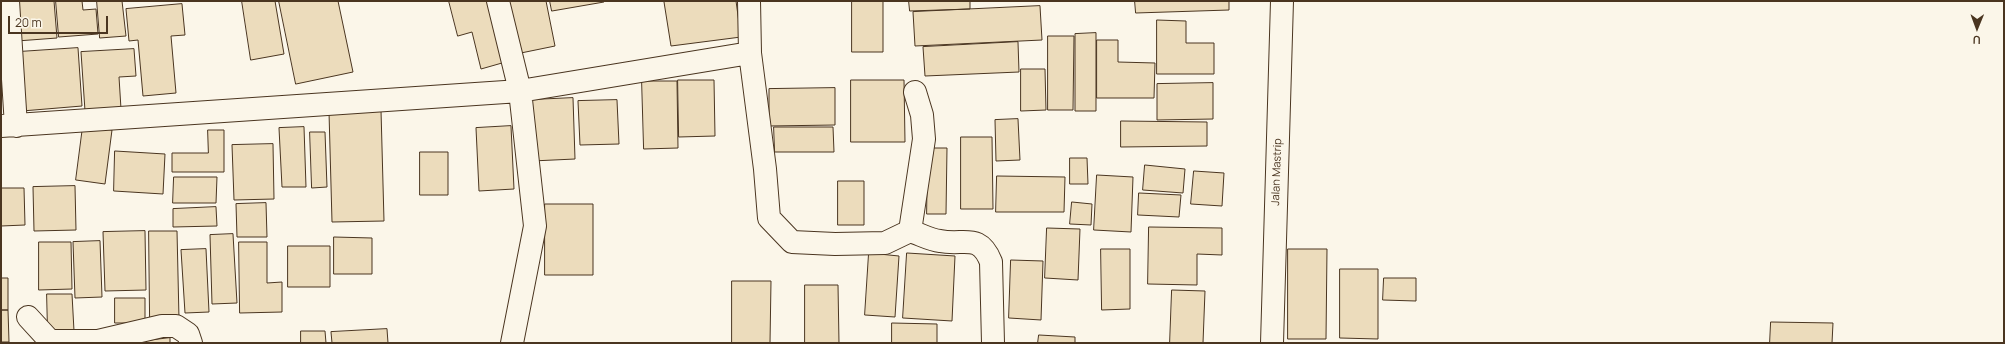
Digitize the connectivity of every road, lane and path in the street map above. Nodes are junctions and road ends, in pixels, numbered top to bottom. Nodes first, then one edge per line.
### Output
1 (8, 1) edge
2 (498, 1) edge
3 (749, 1) edge
4 (1282, 1) edge
5 (750, 53) junction
6 (520, 91) junction
7 (915, 92) dead end
8 (8, 126) edge
9 (910, 231) junction
10 (28, 317) dead end
11 (191, 343) edge
12 (512, 343) edge
13 (993, 343) edge
14 (1272, 343) edge

1 - 8 street
2 - 6 street
3 - 5 street
4 - 14 street, Jalan Mastrip
5 - 6 street
5 - 9 street
6 - 8 street
6 - 12 street
7 - 9 street
9 - 13 street
10 - 11 street

